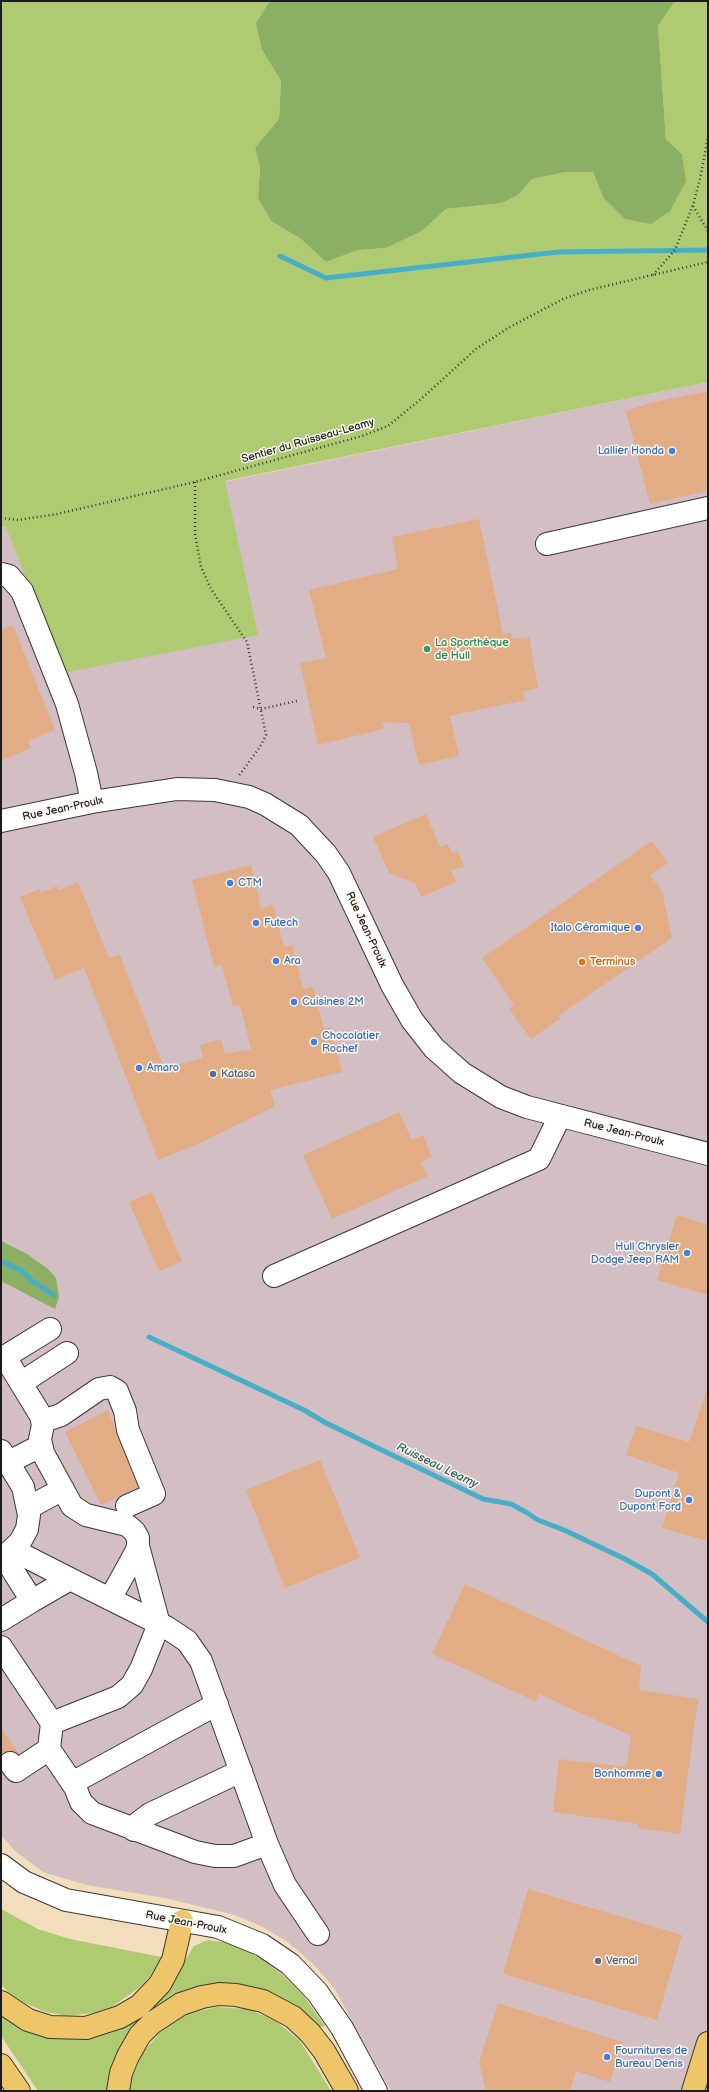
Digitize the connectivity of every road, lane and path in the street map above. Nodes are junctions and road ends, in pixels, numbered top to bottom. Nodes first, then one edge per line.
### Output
1 (708, 137) edge
2 (693, 205) junction
3 (708, 231) edge
4 (708, 262) edge
5 (652, 275) junction
6 (195, 482) junction
7 (708, 508) edge
8 (1, 518) edge
9 (546, 544) dead end
10 (1, 574) edge
11 (296, 701) dead end
12 (253, 707) dead end
13 (261, 709) junction
14 (237, 779) dead end
15 (92, 802) junction
16 (1, 822) edge
17 (560, 1116) junction
18 (708, 1154) edge
19 (274, 1276) dead end
20 (50, 1329) dead end
21 (68, 1353) dead end
22 (3, 1358) edge
23 (21, 1383) junction
24 (43, 1421) junction
25 (40, 1446) junction
26 (5, 1456) edge
27 (63, 1489) junction
28 (28, 1508) junction
29 (125, 1509) junction
30 (138, 1546) junction
31 (6, 1556) edge
32 (70, 1579) junction
33 (110, 1599) junction
34 (32, 1601) junction
35 (1, 1620) edge
36 (160, 1624) junction
37 (1, 1647) edge
38 (217, 1704) junction
39 (52, 1724) junction
40 (49, 1749) junction
41 (10, 1762) dead end
42 (241, 1771) junction
43 (72, 1783) junction
44 (134, 1830) junction
45 (267, 1844) junction
46 (1, 1865) edge
47 (182, 1921) junction
48 (318, 1934) dead end
49 (1, 2002) edge
50 (708, 2043) edge
51 (1, 2065) edge
52 (18, 2091) edge
53 (118, 2091) edge
54 (347, 2091) edge
55 (376, 2091) edge
56 (693, 2091) edge

1 - 2 path
2 - 3 path
2 - 5 path
4 - 5 path, Sentier du Ruisseau-Leamy
5 - 6 path, Sentier du Ruisseau-Leamy
6 - 8 path, Sentier du Ruisseau-Leamy
6 - 13 path
7 - 9 street
10 - 15 street
11 - 13 path
12 - 13 path
13 - 14 path
15 - 16 street, Rue Jean-Proulx
15 - 17 street, Rue Jean-Proulx
17 - 18 street, Rue Jean-Proulx
17 - 19 street
20 - 22 street
21 - 23 street
22 - 23 street
23 - 24 street
24 - 25 street
24 - 29 street
25 - 26 street
25 - 27 street
26 - 28 street
27 - 28 street
27 - 29 street
28 - 31 street
29 - 30 street
30 - 33 street
30 - 36 street
31 - 32 street
31 - 34 street
32 - 33 street
32 - 34 street
33 - 36 street
34 - 35 street
36 - 38 street
36 - 39 street
37 - 39 street
38 - 42 street
38 - 43 street
39 - 40 street
40 - 41 street
40 - 43 street
42 - 44 street
42 - 45 street
43 - 44 street
44 - 45 street
45 - 48 street
46 - 47 street, Rue Jean-Proulx
47 - 49 main road
47 - 55 street, Rue Jean-Proulx
50 - 56 main road
51 - 52 main road
53 - 54 main road

